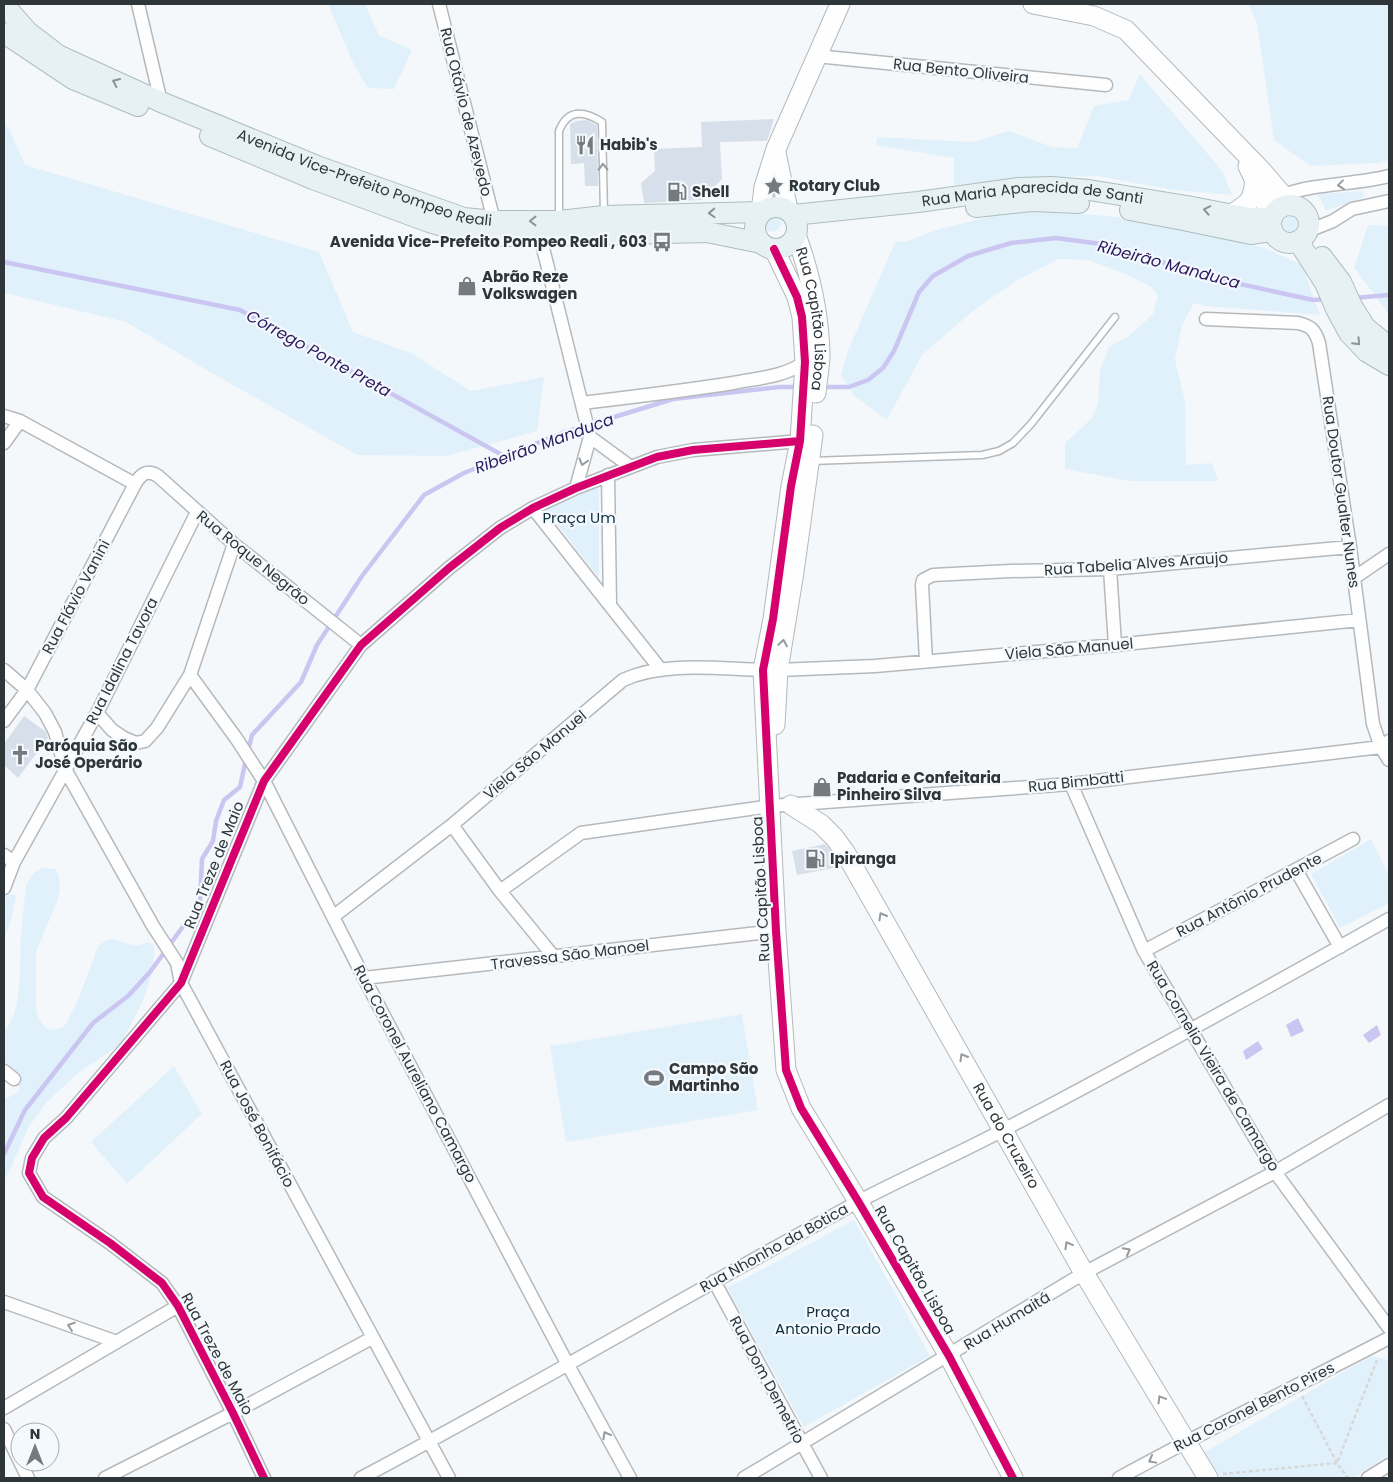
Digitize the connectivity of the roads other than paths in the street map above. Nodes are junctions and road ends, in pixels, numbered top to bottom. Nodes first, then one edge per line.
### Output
1 (138, 4) edge
2 (439, 4) edge
3 (840, 4) edge
4 (1033, 4) edge
5 (4, 5) edge
6 (4, 33) edge
7 (816, 56) junction
8 (1106, 85) dead end
9 (161, 102) junction
10 (776, 149) junction
11 (1239, 149) junction
12 (1389, 176) edge
13 (1255, 180) junction
14 (1287, 201) junction
15 (1389, 201) edge
16 (761, 212) junction
17 (1232, 214) junction
18 (604, 216) junction
19 (494, 221) junction
20 (558, 221) junction
21 (794, 222) junction
22 (1272, 224) junction
23 (1304, 235) junction
24 (540, 236) junction
25 (768, 246) junction
26 (1344, 308) junction
27 (1116, 317) dead end
28 (1206, 319) dead end
29 (1389, 345) edge
30 (1389, 365) edge
31 (809, 372) junction
32 (809, 408) junction
33 (583, 410) junction
34 (4, 416) edge
35 (20, 421) junction
36 (589, 435) junction
37 (800, 441) junction
38 (4, 443) edge
39 (810, 461) junction
40 (631, 466) junction
41 (145, 472) joint
42 (608, 475) junction
43 (135, 484) junction
44 (576, 488) junction
45 (533, 508) junction
46 (197, 512) junction
47 (234, 544) junction
48 (1350, 547) junction
49 (1389, 554) edge
50 (1110, 569) junction
51 (1354, 578) junction
52 (610, 604) junction
53 (1359, 620) junction
54 (361, 645) junction
55 (1115, 645) junction
56 (926, 662) junction
57 (4, 670) edge
58 (661, 670) junction
59 (771, 670) junction
60 (190, 675) junction
61 (27, 690) junction
62 (96, 713) junction
63 (4, 721) edge
64 (1385, 744) edge
65 (1389, 760) edge
66 (66, 771) junction
67 (264, 781) junction
68 (1071, 784) junction
69 (791, 805) junction
70 (771, 806) junction
71 (452, 825) junction
72 (1353, 839) dead end
73 (9, 858) edge
74 (1296, 870) junction
75 (4, 888) edge
76 (500, 891) junction
77 (334, 916) junction
78 (1389, 920) edge
79 (776, 931) junction
80 (1340, 947) junction
81 (1144, 951) junction
82 (554, 957) junction
83 (364, 978) junction
84 (181, 983) junction
85 (1192, 1030) junction
86 (4, 1071) edge
87 (14, 1079) dead end
88 (1389, 1106) edge
89 (1004, 1130) junction
90 (1275, 1172) junction
91 (858, 1201) junction
92 (1084, 1274) junction
93 (714, 1281) junction
94 (4, 1302) edge
95 (178, 1306) junction
96 (1388, 1335) edge
97 (372, 1338) junction
98 (117, 1342) junction
99 (949, 1356) junction
100 (568, 1365) junction
101 (4, 1408) edge
102 (233, 1413) junction
103 (4, 1429) edge
104 (1186, 1441) junction
105 (430, 1442) junction
106 (802, 1444) junction
107 (1389, 1465) edge
108 (1207, 1477) edge
109 (28, 1478) edge
110 (105, 1478) edge
111 (264, 1478) edge
112 (361, 1478) edge
113 (449, 1478) edge
114 (630, 1478) edge
115 (744, 1478) edge
116 (821, 1478) edge
117 (1014, 1478) edge
118 (1119, 1478) edge
119 (1368, 1478) edge

1 - 9 street
2 - 19 street, Rua Otávio de Azevedo
3 - 7 street
4 - 11 street
9 -> 5 main road, Avenida Vice-Prefeito Pompeo Reali
6 - 24 main road, Avenida Vice-Prefeito Pompeo Reali
7 - 8 street, Rua Bento Oliveira
7 - 10 street
9 - 19 main road, Avenida Vice-Prefeito Pompeo Reali
10 - 16 street
10 - 21 street, Rua Capitão Lisboa
11 - 13 street
11 - 14 street
12 -> 14 street
13 - 17 street
13 - 22 street
14 - 22 main road, Rua Maria Aparecida de Santi
14 - 23 main road
15 - 23 street
16 -> 18 main road, Avenida Vice-Prefeito Pompeo Reali
16 - 21 main road
16 - 25 main road
17 -> 21 main road, Rua Maria Aparecida de Santi
17 - 22 main road, Rua Maria Aparecida de Santi
18 - 20 main road, Avenida Vice-Prefeito Pompeo Reali
18 -> 20 lane
20 -> 19 main road, Avenida Vice-Prefeito Pompeo Reali
21 - 22 main road, Rua Maria Aparecida de Santi
21 - 25 main road
21 - 31 street, Rua Capitão Lisboa
22 - 23 main road, Rua Maria Aparecida de Santi
23 - 26 main road
24 - 25 main road, Avenida Vice-Prefeito Pompeo Reali
24 - 33 street
25 - 31 street, Rua Capitão Lisboa
26 - 29 main road
26 -> 30 main road
27 - 39 lane
28 - 48 street, Rua Doutor Gualter Nunes
31 - 32 street, Rua Capitão Lisboa
31 - 33 street
32 - 37 street, Rua Capitão Lisboa
32 - 39 street, Rua Capitão Lisboa
33 - 36 street
34 - 35 street
35 - 38 street
35 - 43 street
36 - 40 street
36 -> 44 street
37 - 40 street, Rua Treze de Maio
37 - 59 street, Rua Capitão Lisboa
59 -> 39 street, Rua Capitão Lisboa
40 - 42 street, Rua Treze de Maio
41 - 43 street, Rua Flávio Vanini
41 - 46 street, Rua Roque Negrão
42 - 44 street, Rua Treze de Maio
42 - 52 street
43 - 61 street, Rua Flávio Vanini
44 - 45 street, Rua Treze de Maio
45 - 52 street
45 - 54 street, Rua Treze de Maio
46 - 47 street, Rua Roque Negrão
46 - 62 street, Rua Idalina Tavora
47 - 54 street, Rua Roque Negrão
47 - 60 street
48 - 50 street, Rua Tabelia Alves Araujo
48 - 51 street, Rua Doutor Gualter Nunes
49 - 51 street
50 - 55 street
50 - 56 street, Rua Tabelia Alves Araujo
51 - 53 street, Rua Doutor Gualter Nunes
52 - 58 street
53 - 55 street, Viela São Manuel
53 - 64 street, Rua Doutor Gualter Nunes
54 - 67 street, Rua Treze de Maio
55 - 56 street, Viela São Manuel
56 - 59 street, Viela São Manuel
57 - 61 street, Rua José Bonifácio
58 - 59 street, Viela São Manuel
58 - 71 street, Viela São Manuel
59 - 70 street, Rua Capitão Lisboa
60 - 62 street
60 - 67 street, Rua Coronel Aureliano Camargo
61 - 63 street, Rua Flávio Vanini
61 - 66 street, Rua José Bonifácio
62 - 66 street, Rua Idalina Tavora
64 - 65 street, Rua Doutor Gualter Nunes
64 - 68 street, Rua Bimbatti
66 - 73 street, Rua Idalina Tavora
66 - 84 street, Rua José Bonifácio
67 - 77 street, Rua Coronel Aureliano Camargo
67 - 84 street, Rua Treze de Maio
68 - 69 street, Rua Bimbatti
68 - 81 street, Rua Cornelio Vieira de Camargo
69 - 70 street, Rua Bimbatti
89 -> 69 street, Rua do Cruzeiro
70 - 76 street, Rua Bimbatti
70 - 79 street, Rua Capitão Lisboa
71 - 76 street
71 - 77 street, Viela São Manuel
72 - 74 street, Rua Antônio Prudente
73 - 75 street, Rua Idalina Tavora
74 - 80 street
74 - 81 street, Rua Antônio Prudente
76 - 82 street
77 - 83 street, Rua Coronel Aureliano Camargo
78 - 80 street, Rua Nhonho da Botica
79 - 82 street, Travessa São Manoel
79 - 91 street, Rua Capitão Lisboa
80 - 85 street, Rua Nhonho da Botica
81 - 85 street, Rua Cornelio Vieira de Camargo
82 - 83 street, Travessa São Manoel
83 - 100 street, Rua Coronel Aureliano Camargo
84 - 95 street, Rua Treze de Maio
84 - 97 street, Rua José Bonifácio
85 - 89 street, Rua Nhonho da Botica
85 - 90 street, Rua Cornelio Vieira de Camargo
86 - 87 street
88 - 90 street, Rua Humaitá
89 - 91 street, Rua Nhonho da Botica
92 -> 89 street, Rua do Cruzeiro
92 -> 90 street, Rua Humaitá
90 - 96 street, Rua Cornelio Vieira de Camargo
91 - 93 street, Rua Nhonho da Botica
91 - 99 street, Rua Capitão Lisboa
92 - 99 street, Rua Humaitá
104 -> 92 street, Rua do Cruzeiro
93 - 100 street, Rua Nhonho da Botica
93 - 106 street, Rua Dom Demetrio
98 -> 94 street
95 - 98 street
95 - 102 street, Rua Treze de Maio
96 - 104 street, Rua Coronel Bento Pires
97 - 102 street
97 - 105 street, Rua José Bonifácio
98 - 101 street
99 - 106 street, Rua Humaitá
99 - 117 street, Rua Capitão Lisboa
100 - 105 street, Rua Nhonho da Botica
114 -> 100 street, Rua Coronel Aureliano Camargo
102 - 110 street
102 - 111 street, Rua Treze de Maio
103 - 109 street
104 - 108 street, Rua do Cruzeiro
104 -> 118 street, Rua Coronel Bento Pires
105 - 112 street, Rua Nhonho da Botica
105 - 113 street, Rua José Bonifácio
106 - 115 street, Rua Humaitá
106 - 116 street, Rua Dom Demetrio
107 - 119 street

